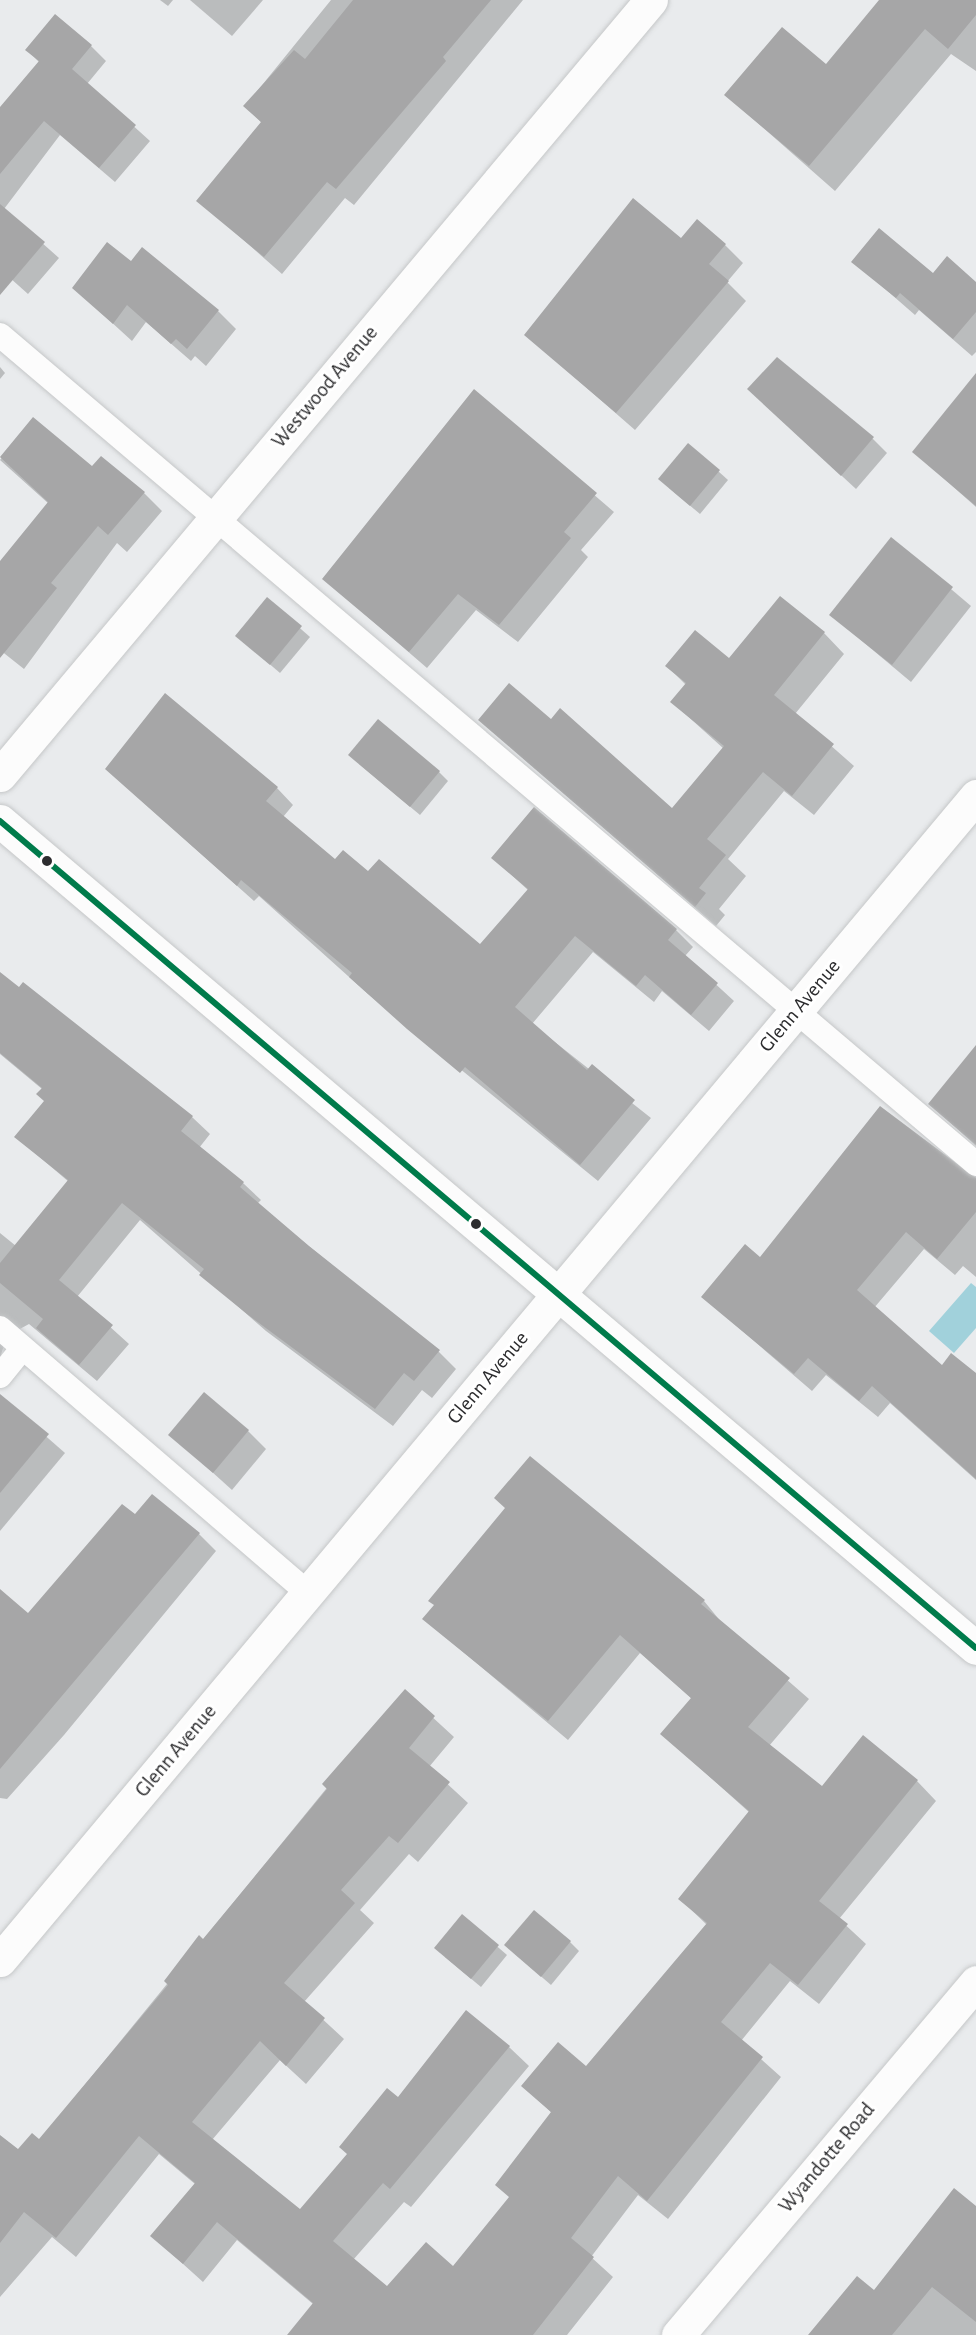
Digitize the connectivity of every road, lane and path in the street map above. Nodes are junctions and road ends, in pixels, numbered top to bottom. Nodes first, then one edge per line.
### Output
1 (651, 0) edge
2 (0, 335) edge
3 (215, 517) junction
4 (0, 775) edge
5 (976, 796) edge
6 (0, 821) edge
7 (795, 1012) junction
8 (976, 1164) edge
9 (556, 1297) junction
10 (0, 1328) edge
11 (23, 1348) junction
12 (0, 1376) edge
13 (309, 1594) junction
14 (976, 1648) edge
15 (0, 1960) edge
16 (976, 1982) edge
17 (678, 2335) edge

1 - 3 street, Westwood Avenue
2 - 3 lane
3 - 4 street, Westwood Avenue
3 - 7 lane
5 - 7 street, Glenn Avenue
6 - 9 street
7 - 8 lane
7 - 9 street, Glenn Avenue
9 - 13 street, Glenn Avenue
9 - 14 street
10 - 11 lane
11 - 12 lane
11 - 13 lane
13 - 15 street, Glenn Avenue
16 - 17 street, Wyandotte Road

